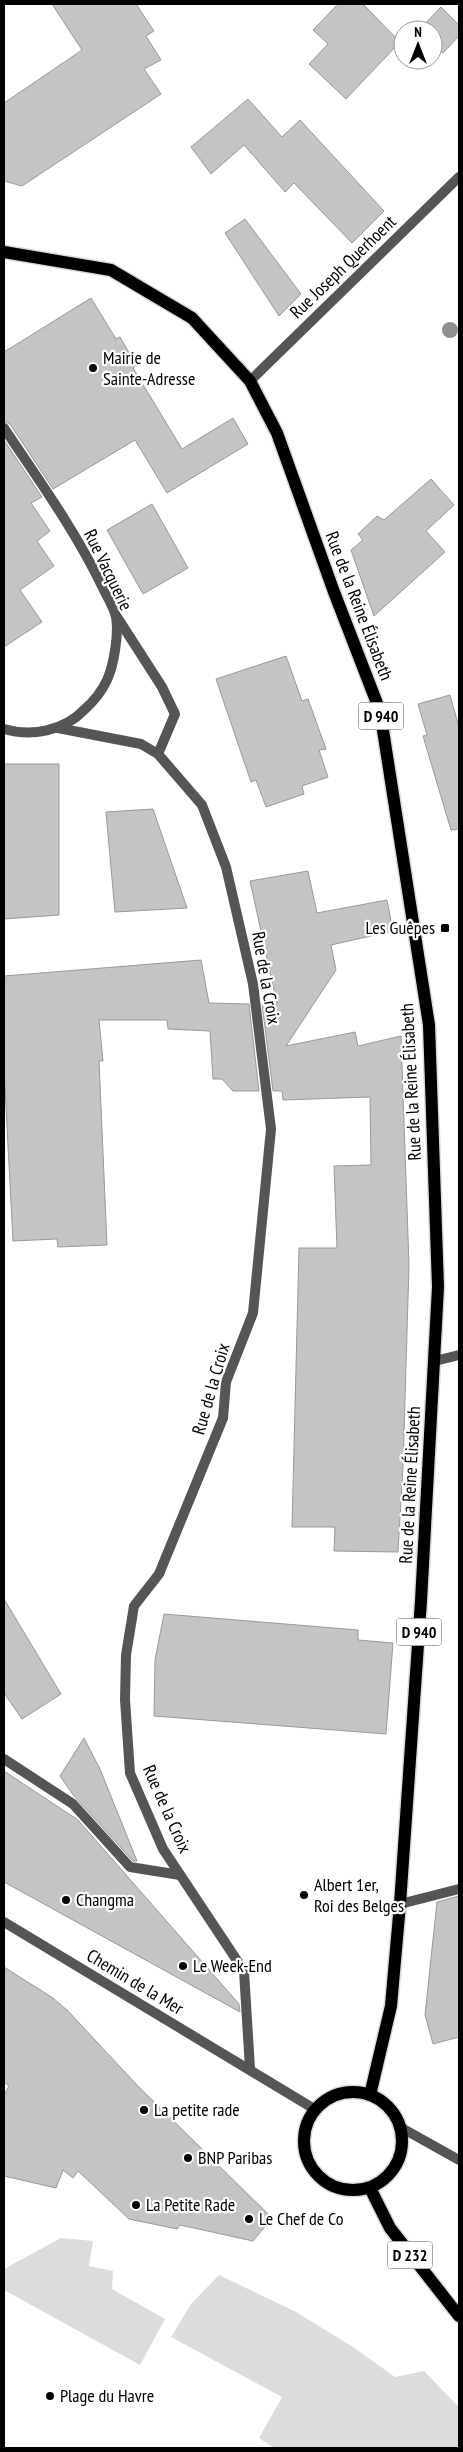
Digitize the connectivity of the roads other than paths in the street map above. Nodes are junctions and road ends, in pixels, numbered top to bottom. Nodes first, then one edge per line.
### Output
1 (459, 177) edge
2 (4, 252) edge
3 (250, 381) junction
4 (4, 428) edge
5 (116, 616) junction
6 (58, 728) junction
7 (4, 729) edge
8 (158, 754) junction
9 (459, 1355) edge
10 (435, 1361) junction
11 (4, 1759) edge
12 (180, 1875) junction
13 (459, 1889) edge
14 (400, 1904) junction
15 (4, 1922) edge
16 (250, 2069) junction
17 (370, 2095) junction
18 (316, 2110) junction
19 (400, 2127) junction
20 (459, 2160) edge
21 (370, 2188) junction
22 (459, 2316) edge

1 - 3 street, Rue Joseph Querhoent
2 - 3 main road, Rue de la Reine Élisabeth / D 940
3 - 10 main road, Rue de la Reine Élisabeth / D 940
4 - 5 street, Rue Vacquerie
5 - 6 street, Rue Vacquerie
5 - 8 street
6 - 7 street, Rue Vacquerie
6 - 8 street, Rue de la Croix
8 - 12 street, Rue de la Croix
9 - 10 street
10 - 14 main road, Rue de la Reine Élisabeth / D 940
11 - 12 street
12 - 16 street, Rue de la Croix
13 - 14 street
14 - 17 main road, Rue de la Reine Élisabeth / D 940
15 - 16 street, Chemin de la Mer
16 - 18 street, Chemin de la Mer
17 - 18 main road
17 - 19 main road
18 - 21 main road
19 - 20 street
19 - 21 main road
21 - 22 main road, D 232

